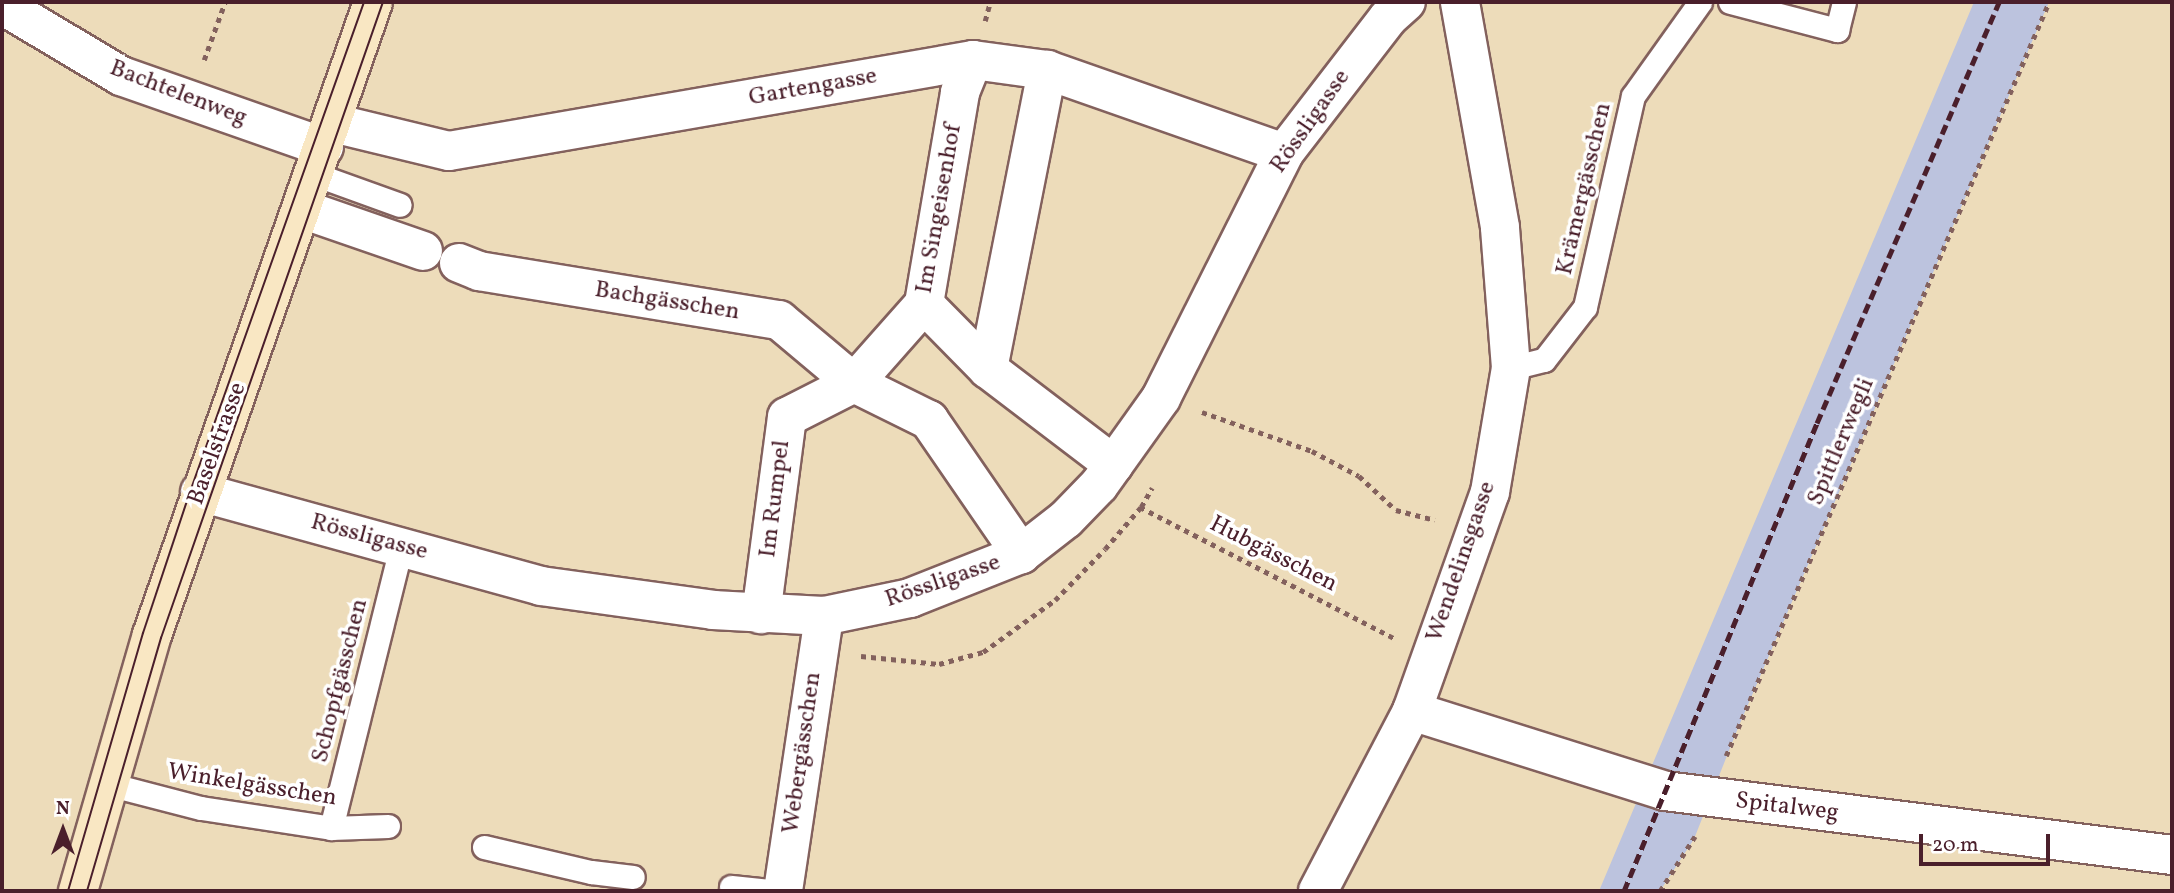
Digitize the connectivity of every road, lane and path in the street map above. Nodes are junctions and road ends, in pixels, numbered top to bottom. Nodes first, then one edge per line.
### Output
1 (225, 2) edge
2 (373, 2) edge
3 (1406, 2) edge
4 (1460, 2) edge
5 (1700, 2) edge
6 (1730, 2) edge
7 (1844, 2) edge
8 (2049, 2) edge
9 (2, 5) edge
10 (973, 60) junction
11 (1046, 70) junction
12 (189, 100) junction
13 (324, 148) junction
14 (1284, 153) junction
15 (400, 205) dead end
16 (302, 209) junction
17 (423, 251) dead end
18 (459, 263) dead end
19 (924, 304) junction
20 (1511, 368) junction
21 (988, 369) junction
22 (854, 383) junction
23 (1161, 398) junction
24 (1107, 475) junction
25 (200, 492) junction
26 (1475, 530) junction
27 (401, 547) junction
28 (1021, 554) junction
29 (761, 614) junction
30 (824, 616) junction
31 (1430, 656) junction
32 (1412, 711) junction
33 (108, 784) junction
34 (1709, 799) junction
35 (388, 826) dead end
36 (331, 828) junction
37 (484, 848) dead end
38 (2172, 855) edge
39 (633, 877) dead end
40 (731, 887) dead end
41 (78, 891) edge
42 (770, 891) edge
43 (783, 891) edge
44 (1318, 891) edge
45 (1660, 891) edge

1 - 12 path
2 - 13 main road, Baselstrasse
3 - 14 street, Rössligasse
4 - 20 street, Wendelinsgasse
5 - 20 lane, Krämergässchen
6 - 7 lane
8 - 34 path, Spittlerwegli
9 - 12 street, Bachtelenweg
10 - 11 street, Gartengasse
10 - 13 street, Gartengasse
10 - 19 street, Im Singeisenhof
11 - 14 street, Gartengasse
11 - 21 street
12 - 13 street, Bachtelenweg
13 - 15 lane
13 - 16 main road, Baselstrasse
14 - 23 street, Rössligasse
16 - 17 street
16 - 25 main road, Baselstrasse
18 - 22 street, Bachgässchen
19 - 21 street
19 - 22 street, Im Singeisenhof
20 - 26 street, Wendelinsgasse
21 - 24 street
22 - 28 street
22 - 29 street, Im Rumpel
23 - 24 street, Rössligasse
23 - 26 path
24 - 28 street, Rössligasse
24 - 31 path, Hubgässchen
25 - 27 street, Rössligasse
25 - 33 main road, Baselstrasse
26 - 31 street, Wendelinsgasse
27 - 29 street, Rössligasse
27 - 36 lane, Schopfgässchen
28 - 30 street, Rössligasse
29 - 30 street, Rössligasse
30 - 43 street, Webergässchen
31 - 32 street, Wendelinsgasse
32 - 34 street, Spitalweg
32 - 44 street, Wendelinsgasse
33 - 36 lane, Winkelgässchen
33 - 41 main road, Baselstrasse
34 - 38 street, Spitalweg
34 - 45 path, Spittlerwegli
35 - 36 lane, Winkelgässchen
37 - 39 lane
40 - 42 lane

